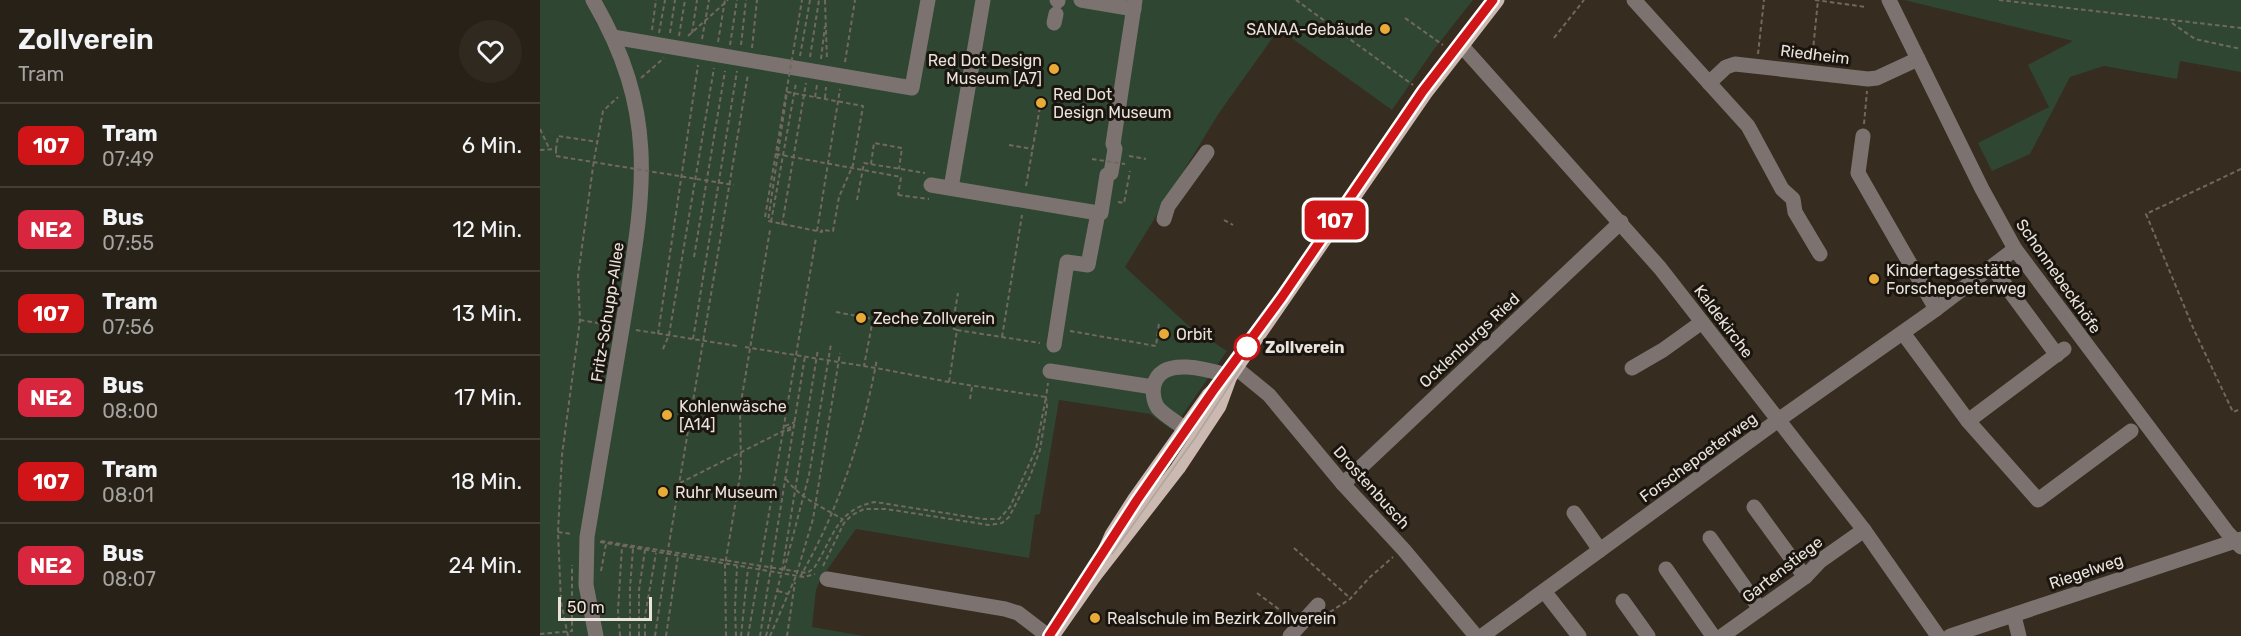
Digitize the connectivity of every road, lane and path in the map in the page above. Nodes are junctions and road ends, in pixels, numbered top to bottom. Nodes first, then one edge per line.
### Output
1 (593, 0) edge
2 (656, 0) edge
3 (665, 0) edge
4 (675, 0) edge
5 (685, 0) edge
6 (697, 0) edge
7 (709, 0) edge
8 (725, 0) edge
9 (737, 0) edge
10 (746, 0) edge
11 (757, 0) edge
12 (802, 0) edge
13 (810, 0) edge
14 (819, 0) edge
15 (825, 0) edge
16 (855, 0) edge
17 (928, 0) edge
18 (983, 0) edge
19 (1081, 0) edge
20 (1296, 0) edge
21 (1497, 0) edge
22 (1584, 0) edge
23 (1634, 0) edge
24 (1764, 0) edge
25 (1817, 0) edge
26 (1889, 0) edge
27 (1999, 0) edge
28 (1099, 1) edge
29 (1134, 4) edge
30 (1866, 7) dead end
31 (826, 14) junction
32 (1405, 18) dead end
33 (2171, 21) junction
34 (2241, 28) edge
35 (613, 37) junction
36 (1554, 38) dead end
37 (1443, 45) dead end
38 (1461, 45) junction
39 (673, 47) junction
40 (2241, 49) edge
41 (733, 57) junction
42 (1918, 59) junction
43 (1757, 66) junction
44 (819, 72) junction
45 (1810, 72) junction
46 (1868, 79) junction
47 (1709, 83) junction
48 (1413, 85) dead end
49 (623, 93) dead end
50 (795, 93) junction
51 (804, 95) junction
52 (815, 97) junction
53 (825, 98) junction
54 (838, 100) junction
55 (1040, 107) dead end
56 (540, 129) edge
57 (1863, 136) joint
58 (598, 142) junction
59 (1010, 145) dead end
60 (549, 149) junction
61 (556, 149) junction
62 (1033, 149) junction
63 (540, 150) edge
64 (1207, 152) dead end
65 (776, 154) junction
66 (1092, 159) dead end
67 (1120, 159) junction
68 (1146, 159) dead end
69 (870, 164) junction
70 (899, 169) junction
71 (2241, 170) edge
72 (1130, 171) dead end
73 (734, 185) dead end
74 (931, 185) junction
75 (951, 188) junction
76 (857, 200) dead end
77 (1024, 201) junction
78 (1124, 201) dead end
79 (1098, 213) junction
80 (765, 217) dead end
81 (1164, 219) dead end
82 (1224, 220) dead end
83 (1621, 222) junction
84 (771, 223) junction
85 (782, 225) junction
86 (1233, 225) dead end
87 (770, 230) dead end
88 (817, 231) junction
89 (816, 238) dead end
90 (2015, 249) junction
91 (1820, 254) dead end
92 (694, 257) dead end
93 (1992, 267) junction
94 (958, 293) dead end
95 (1936, 309) junction
96 (836, 312) dead end
97 (580, 320) junction
98 (1702, 322) junction
99 (1160, 323) dead end
100 (622, 328) junction
101 (957, 330) junction
102 (1076, 333) dead end
103 (1903, 333) junction
104 (658, 334) junction
105 (669, 336) junction
106 (1002, 337) junction
107 (693, 339) junction
108 (704, 340) junction
109 (831, 344) dead end
110 (1054, 345) joint
111 (737, 346) dead end
112 (745, 347) dead end
113 (750, 348) junction
114 (663, 349) dead end
115 (818, 350) dead end
116 (840, 353) dead end
117 (795, 355) junction
118 (805, 356) junction
119 (816, 358) junction
120 (877, 359) dead end
121 (828, 360) junction
122 (839, 362) junction
123 (864, 366) junction
124 (876, 368) junction
125 (1632, 369) dead end
126 (1050, 371) dead end
127 (1233, 372) junction
128 (949, 382) junction
129 (972, 386) junction
130 (1153, 387) junction
131 (970, 399) dead end
132 (1047, 406) dead end
133 (2241, 409) edge
134 (1777, 421) junction
135 (1968, 421) junction
136 (795, 425) junction
137 (785, 426) dead end
138 (1185, 429) junction
139 (787, 431) dead end
140 (2131, 431) dead end
141 (786, 479) junction
142 (680, 483) dead end
143 (1343, 484) junction
144 (795, 491) junction
145 (804, 498) junction
146 (816, 505) junction
147 (1754, 507) dead end
148 (833, 513) junction
149 (1574, 513) dead end
150 (842, 519) junction
151 (1864, 530) junction
152 (558, 532) junction
153 (575, 535) dead end
154 (1710, 538) dead end
155 (2239, 542) edge
156 (606, 544) junction
157 (622, 547) junction
158 (1294, 548) dead end
159 (633, 549) junction
160 (645, 550) junction
161 (1404, 550) junction
162 (1600, 550) junction
163 (656, 552) junction
164 (667, 552) junction
165 (678, 556) junction
166 (726, 559) junction
167 (572, 563) dead end
168 (725, 565) junction
169 (760, 565) junction
170 (737, 566) junction
171 (771, 567) junction
172 (748, 568) junction
173 (1666, 569) dead end
174 (759, 570) junction
175 (783, 571) junction
176 (771, 572) junction
177 (797, 572) junction
178 (803, 572) junction
179 (601, 574) dead end
180 (796, 576) junction
181 (1094, 576) junction
182 (800, 577) junction
183 (1804, 577) junction
184 (827, 579) dead end
185 (778, 591) junction
186 (1544, 591) junction
187 (1257, 593) dead end
188 (789, 594) junction
189 (1350, 599) junction
190 (1623, 601) dead end
191 (1317, 606) joint
192 (1760, 609) junction
193 (2014, 616) junction
194 (1295, 630) edge
195 (540, 634) edge
196 (567, 634) edge
197 (556, 635) edge
198 (596, 636) edge
199 (620, 636) edge
200 (630, 636) edge
201 (639, 636) edge
202 (645, 636) edge
203 (655, 636) edge
204 (666, 636) edge
205 (726, 636) edge
206 (736, 636) edge
207 (741, 636) edge
208 (748, 636) edge
209 (760, 636) edge
210 (768, 636) edge
211 (787, 636) edge
212 (1048, 636) edge
213 (1052, 636) edge
214 (1476, 636) edge
215 (1482, 636) edge
216 (1579, 636) edge
217 (1648, 636) edge
218 (1713, 636) edge
219 (1722, 636) edge
220 (1938, 636) edge
221 (1950, 636) edge
222 (2019, 636) edge

1 - 35 street, Fritz-Schupp-Allee
2 - 39 path
3 - 39 path
4 - 39 path
5 - 39 path
6 - 39 path
7 - 39 path
8 - 41 path
9 - 41 path
10 - 41 path
11 - 41 path
12 - 65 path, bridge
13 - 44 path
14 - 44 path
15 - 31 path
16 - 44 path
17 - 44 street
18 - 75 street
19 - 28 street
20 - 48 path
21 - 38 main road
22 - 36 path
23 - 47 street
24 - 43 path
25 - 30 path
25 - 45 path
26 - 42 street, Schonnebeckhöfe
27 - 33 path
28 - 29 street
29 - 67 street
31 - 44 path
31 - 44 path
32 - 37 path
33 - 34 path
33 - 40 path
35 - 39 street
35 - 100 street, Fritz-Schupp-Allee
38 - 83 street, Kaldekirche
38 - 127 main road
39 - 41 street
39 - 104 path
41 - 44 street
41 - 92 path
41 - 105 path
41 - 107 path
41 - 108 path
42 - 46 street, Riedheim
42 - 90 street, Schonnebeckhöfe
43 - 45 street, Riedheim
43 - 47 street, Riedheim
44 - 50 path
44 - 51 path
44 - 52 path
44 - 53 path
44 - 54 path
45 - 46 street, Riedheim
46 - 57 path
47 - 91 street
49 - 58 path
50 - 51 path
50 - 84 path
50 - 84 path
51 - 52 path
51 - 85 path
52 - 53 path
53 - 54 path
54 - 88 path
54 - 88 path
55 - 62 path
56 - 60 path
57 - 95 street
58 - 61 path
58 - 97 path
59 - 62 path
60 - 61 path
60 - 63 path
61 - 73 path, bridge
62 - 77 path
64 - 81 street
65 - 74 path, bridge
65 - 80 path, bridge
66 - 67 path, bridge
67 - 68 path
67 - 79 street
69 - 70 path
69 - 70 path
69 - 76 path
70 - 74 path
71 - 133 path
72 - 78 path
74 - 75 street
75 - 77 street
77 - 79 street
77 - 106 path
79 - 110 street
82 - 86 path
83 - 98 street, Kaldekirche
83 - 143 street, Ocklenburgs Ried
84 - 85 path
85 - 88 path
87 - 113 path
89 - 117 path
90 - 93 street, Forschepoeterweg
90 - 155 street, Schonnebeckhöfe
93 - 95 street, Forschepoeterweg
93 - 135 street
94 - 101 path
95 - 103 street, Forschepoeterweg
96 - 123 path
97 - 100 path
97 - 152 path
98 - 125 street
98 - 134 street, Kaldekirche
99 - 102 path
100 - 104 path
100 - 198 street, Fritz-Schupp-Allee
101 - 106 path
101 - 128 path
103 - 134 street, Forschepoeterweg
103 - 135 street
104 - 105 path
105 - 107 path
105 - 114 path
106 - 110 path
107 - 108 path
108 - 111 path
108 - 164 path
109 - 121 path
112 - 113 path
113 - 117 path
113 - 166 path
115 - 119 path
116 - 122 path
117 - 118 path
117 - 169 path
118 - 119 path
118 - 136 path
119 - 121 path
119 - 144 path
120 - 124 path
121 - 122 path
121 - 145 path
122 - 123 path
122 - 146 path
123 - 124 path
124 - 128 path
124 - 148 path
126 - 130 street
127 - 130 street
127 - 138 main road
127 - 143 street, Drostenbusch
127 - 181 main road
128 - 129 path
129 - 131 path
129 - 150 path
130 - 138 street
132 - 182 path
134 - 151 street, Kaldekirche
134 - 162 street, Forschepoeterweg
135 - 140 street
136 - 137 path
136 - 139 path
136 - 141 path
136 - 142 path
138 - 181 main road
141 - 144 path
141 - 171 path
143 - 161 street, Drostenbusch
144 - 145 path
144 - 175 path
145 - 146 path
145 - 175 path
146 - 148 path
146 - 177 path
147 - 183 street
148 - 150 path
148 - 178 path
149 - 162 street
150 - 178 path
151 - 183 street, Gartenstiege
151 - 220 street, Kaldekirche
152 - 153 path
152 - 196 path
154 - 192 street
155 - 193 street, Riegelweg
156 - 157 path
156 - 164 path
156 - 179 path
157 - 159 path
157 - 199 path
158 - 189 path
159 - 160 path
159 - 200 path
160 - 163 path
160 - 201 path
161 - 189 path
161 - 214 street, Drostenbusch
162 - 186 street, Forschepoeterweg
163 - 164 path
163 - 202 path
164 - 165 path
164 - 166 path
164 - 203 path
165 - 168 path
165 - 204 path
166 - 168 path
166 - 169 path
167 - 196 path
168 - 170 path
168 - 205 path
169 - 171 path
169 - 174 path
170 - 172 path
170 - 206 path
171 - 175 path
171 - 176 path
172 - 174 path
172 - 207 path
173 - 218 street
174 - 176 path
174 - 208 path
175 - 176 path
175 - 177 path
175 - 180 path
175 - 185 path
176 - 209 path
177 - 178 path
177 - 180 path
178 - 182 path
180 - 182 path
180 - 188 path
180 - 211 path
181 - 213 main road
183 - 192 street, Gartenstiege
184 - 212 street
185 - 188 path
185 - 210 path
186 - 215 street, Forschepoeterweg
186 - 216 street
187 - 194 path
188 - 210 path
189 - 191 path
190 - 217 street
191 - 194 street
192 - 219 street, Gartenstiege
193 - 221 street, Riegelweg
193 - 222 street
195 - 197 path
196 - 197 path

